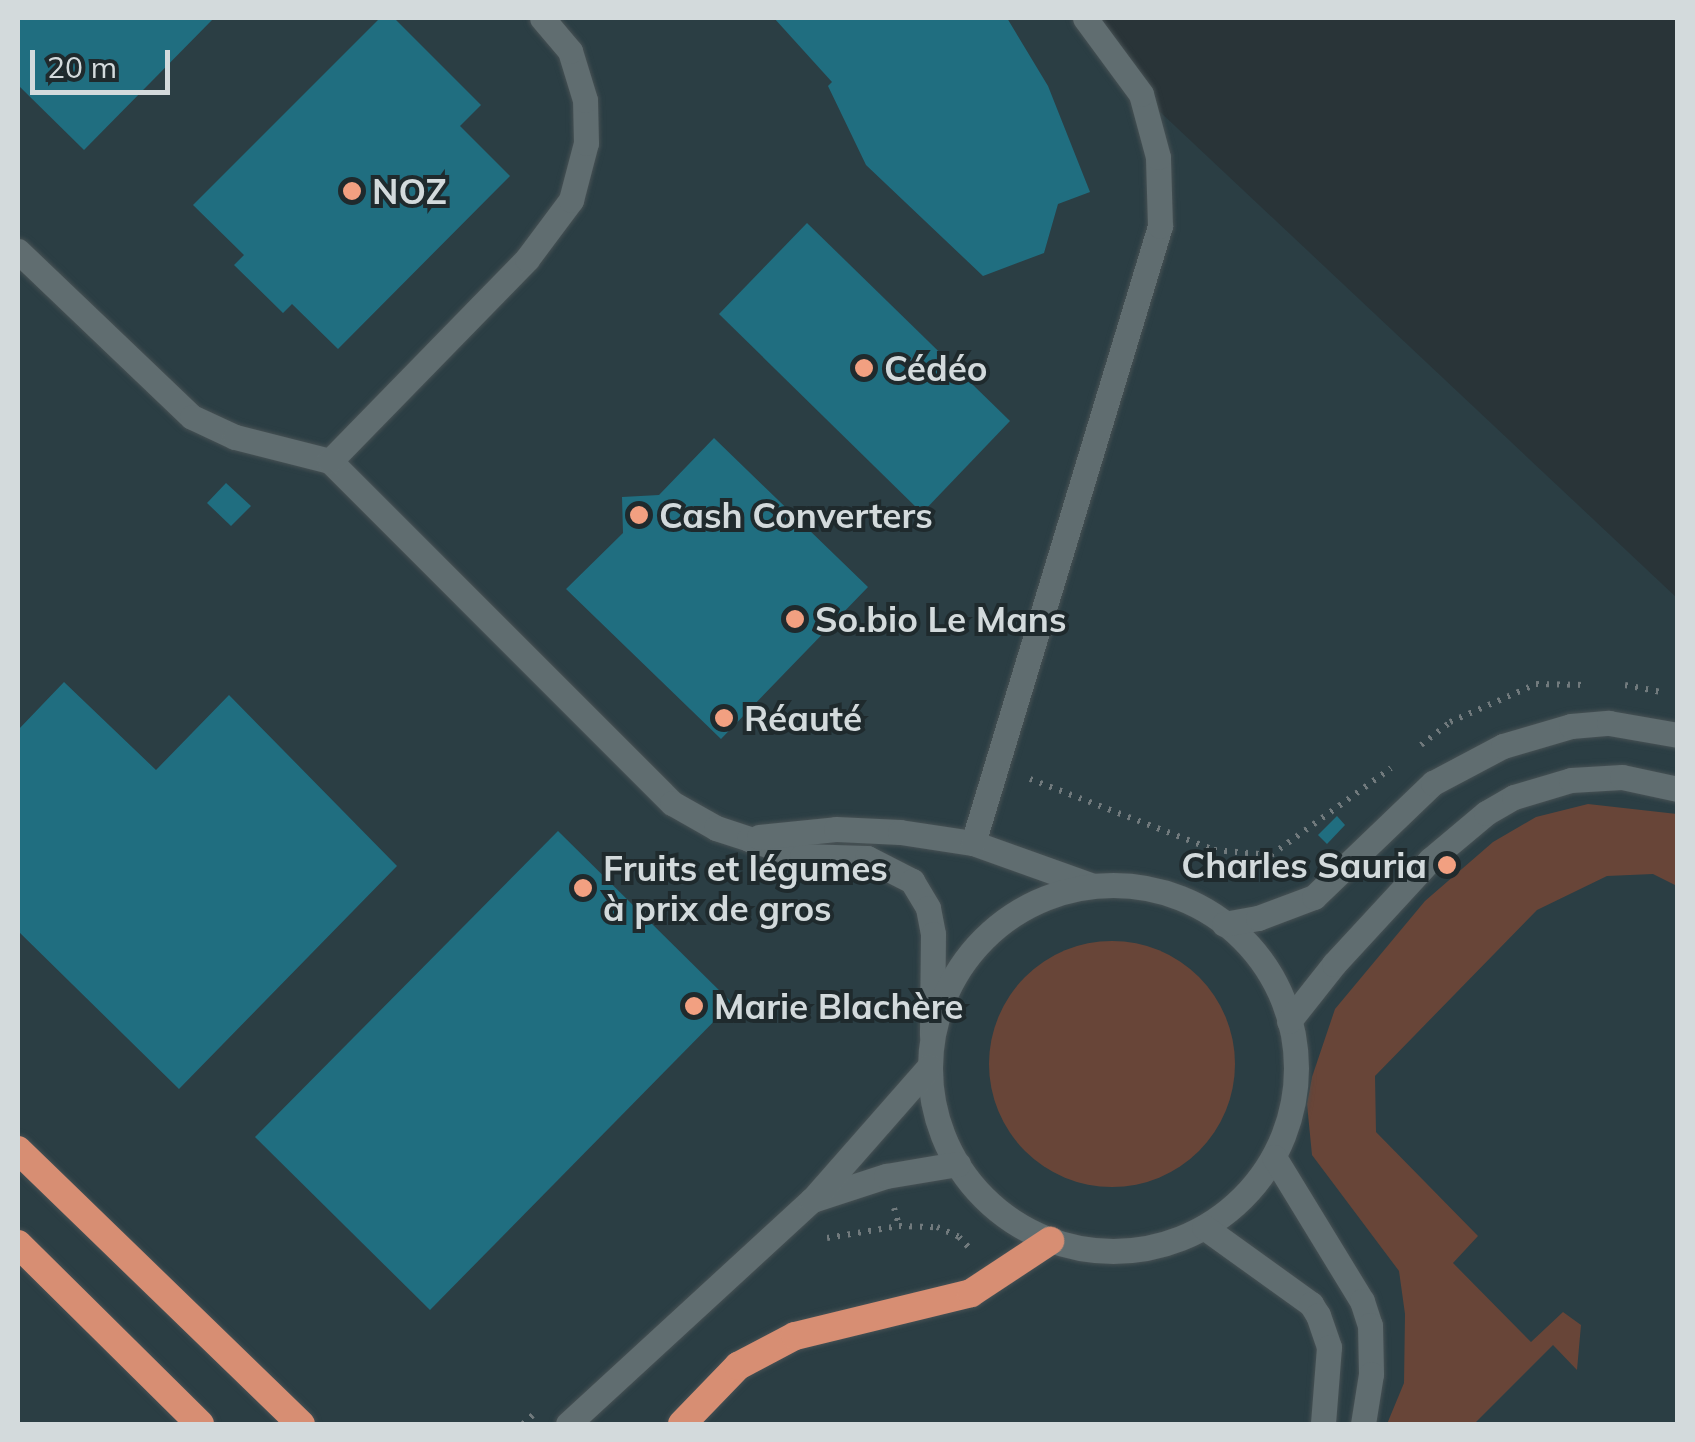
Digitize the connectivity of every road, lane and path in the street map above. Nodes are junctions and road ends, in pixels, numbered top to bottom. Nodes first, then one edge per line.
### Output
1 (542, 18) edge
2 (1086, 18) edge
3 (18, 251) edge
4 (330, 460) junction
5 (1596, 685) dead end
6 (1616, 685) dead end
7 (1678, 695) edge
8 (1678, 735) edge
9 (1408, 755) dead end
10 (1394, 766) dead end
11 (998, 768) junction
12 (1678, 789) edge
13 (749, 838) junction
14 (973, 843) junction
15 (1093, 886) junction
16 (1224, 924) junction
17 (1289, 1022) junction
18 (932, 1035) junction
19 (929, 1068) junction
20 (19, 1151) edge
21 (1274, 1157) junction
22 (958, 1164) junction
23 (812, 1200) junction
24 (899, 1226) dead end
25 (1204, 1227) junction
26 (1050, 1241) junction
27 (18, 1244) edge
28 (996, 1277) junction
29 (200, 1424) edge
30 (301, 1424) edge
31 (568, 1424) edge
32 (682, 1424) edge
33 (1323, 1424) edge
34 (1363, 1424) edge

1 - 4 street
2 - 11 street
3 - 4 street
4 - 13 street
5 - 9 path
6 - 7 path
8 - 16 street
10 - 11 path
11 - 14 street
12 - 17 street
13 - 14 street
13 - 18 street
14 - 15 street
15 - 16 street
15 - 18 street
16 - 17 street
17 - 21 street
18 - 19 street
19 - 22 street
19 - 23 street
20 - 30 highway
21 - 25 street
21 - 34 street
22 - 23 street
22 - 26 street
23 - 31 street
24 - 28 path
25 - 26 street
25 - 33 street
26 - 28 highway
27 - 29 highway
28 - 32 highway

